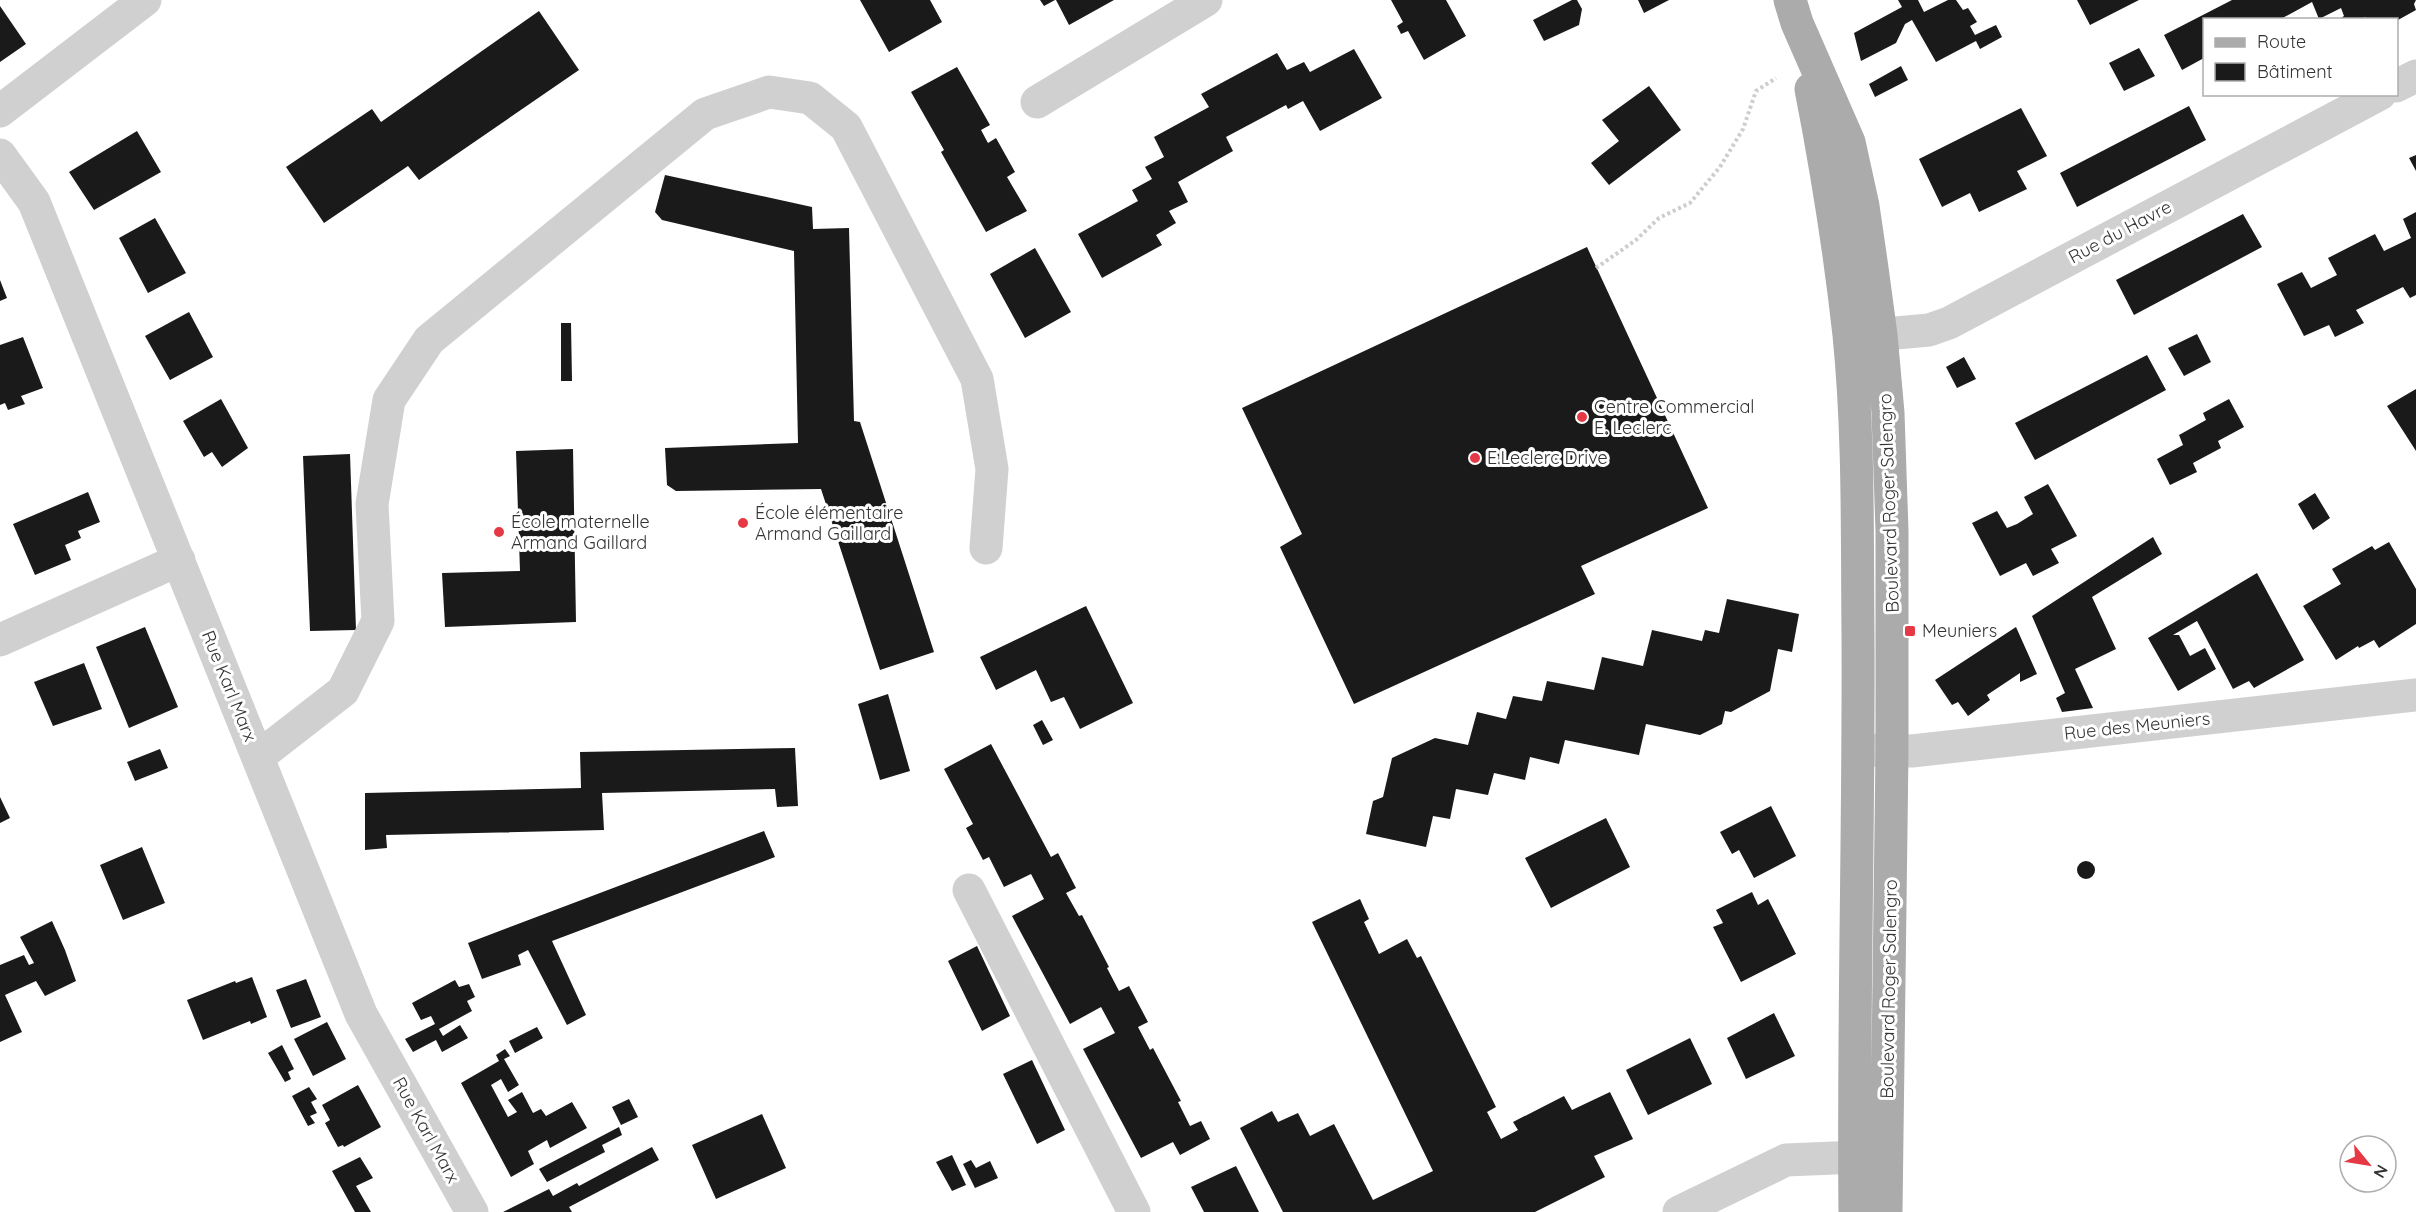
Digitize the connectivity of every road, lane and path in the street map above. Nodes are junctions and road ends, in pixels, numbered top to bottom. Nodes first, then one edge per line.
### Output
1 (145, 0) edge
2 (1206, 0) edge
3 (1794, 11) edge
4 (1805, 61) junction
5 (2416, 76) edge
6 (2398, 85) edge
7 (2376, 96) edge
8 (1036, 102) dead end
9 (0, 111) edge
10 (0, 155) edge
11 (1596, 267) dead end
12 (1881, 335) junction
13 (1849, 337) junction
14 (986, 548) dead end
15 (179, 560) junction
16 (0, 640) edge
17 (2416, 695) edge
18 (1858, 750) junction
19 (1892, 751) junction
20 (258, 757) junction
21 (969, 890) dead end
22 (1887, 1156) junction
23 (1854, 1157) junction
24 (472, 1212) edge
25 (1134, 1212) edge
26 (1679, 1212) edge
27 (1855, 1212) edge
28 (1886, 1212) edge

1 - 9 street
2 - 8 street
3 - 4 main road, Boulevard Roger Salengro
3 - 12 main road, Boulevard Roger Salengro
4 - 11 path
4 - 13 main road, Boulevard Roger Salengro
5 - 6 street
7 - 12 street, Rue du Havre
10 - 15 street, Rue Karl Marx
12 - 13 street, Rue du Havre
12 - 19 main road, Boulevard Roger Salengro
13 - 18 main road, Boulevard Roger Salengro
14 - 20 street
15 - 16 street
15 - 20 street, Rue Karl Marx
17 - 19 street, Rue des Meuniers
18 - 19 street, Rue des Meuniers
18 - 23 main road, Boulevard Roger Salengro
19 - 22 main road, Boulevard Roger Salengro
20 - 24 street, Rue Karl Marx
21 - 25 street
22 - 23 street
22 - 28 main road, Boulevard Roger Salengro
23 - 26 street
23 - 27 main road, Boulevard Roger Salengro

